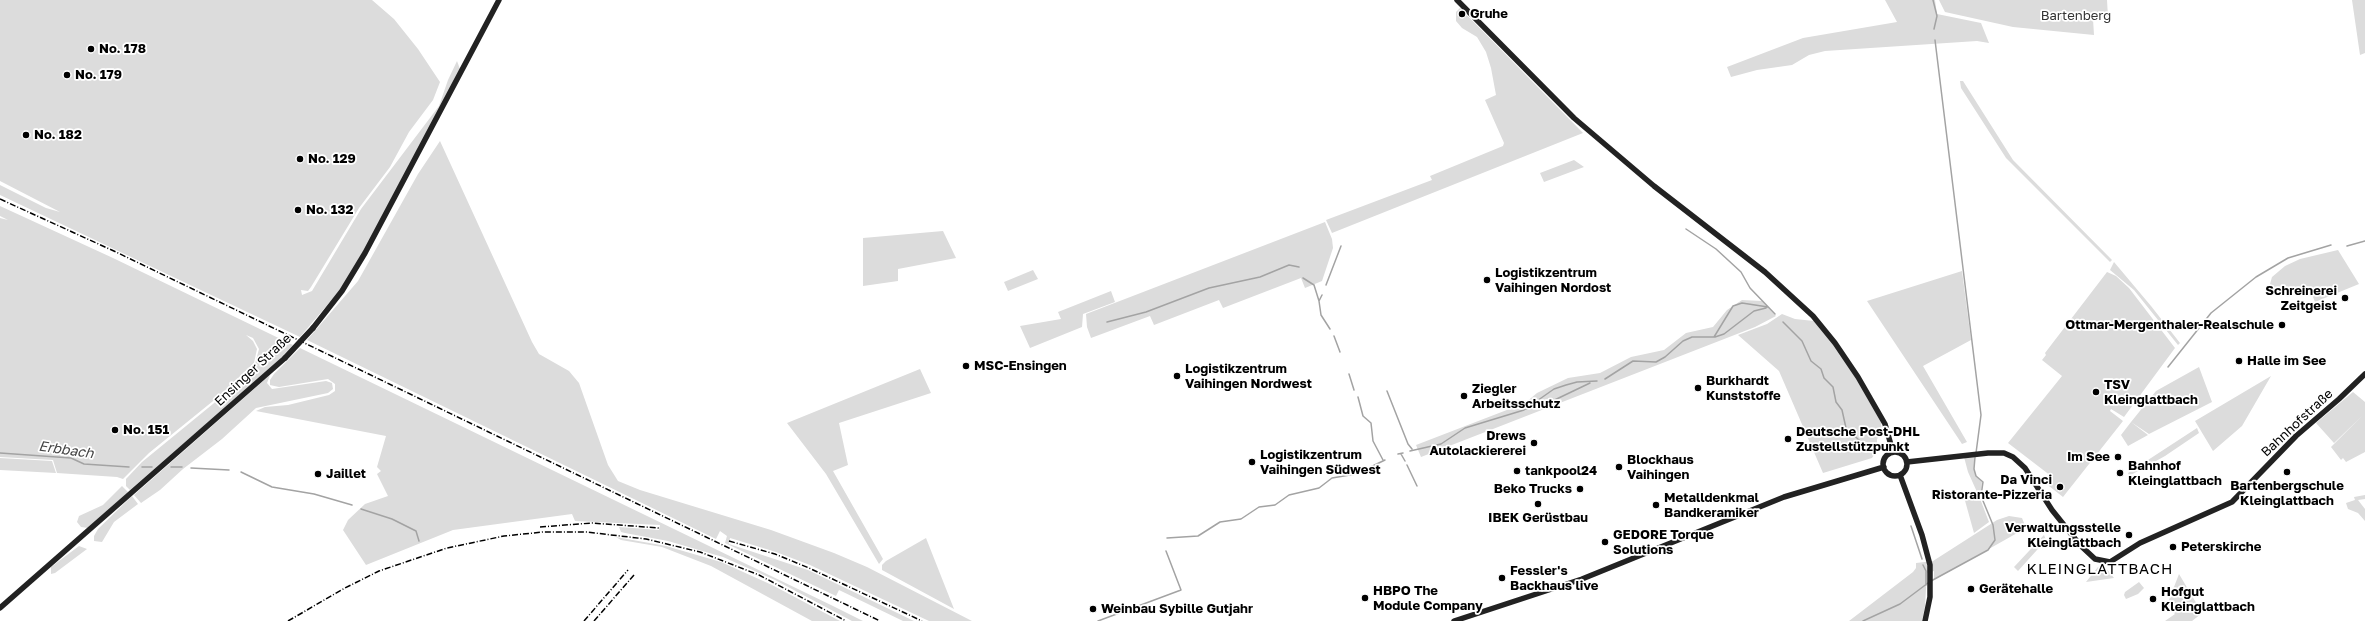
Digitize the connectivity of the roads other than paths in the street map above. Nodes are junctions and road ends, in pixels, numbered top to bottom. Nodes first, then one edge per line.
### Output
1 (499, 0) edge
2 (1457, 0) edge
3 (2365, 374) edge
4 (1893, 452) junction
5 (1907, 462) junction
6 (1884, 467) junction
7 (1900, 474) junction
8 (0, 608) edge
9 (1454, 621) edge
10 (1925, 621) edge

1 - 8 main road, Ensinger Straße, bridge
2 - 4 main road
3 - 5 main road, Bahnhofstraße
4 - 5 main road
4 - 6 main road
5 - 7 main road
6 - 7 main road
6 - 9 main road
7 - 10 main road

